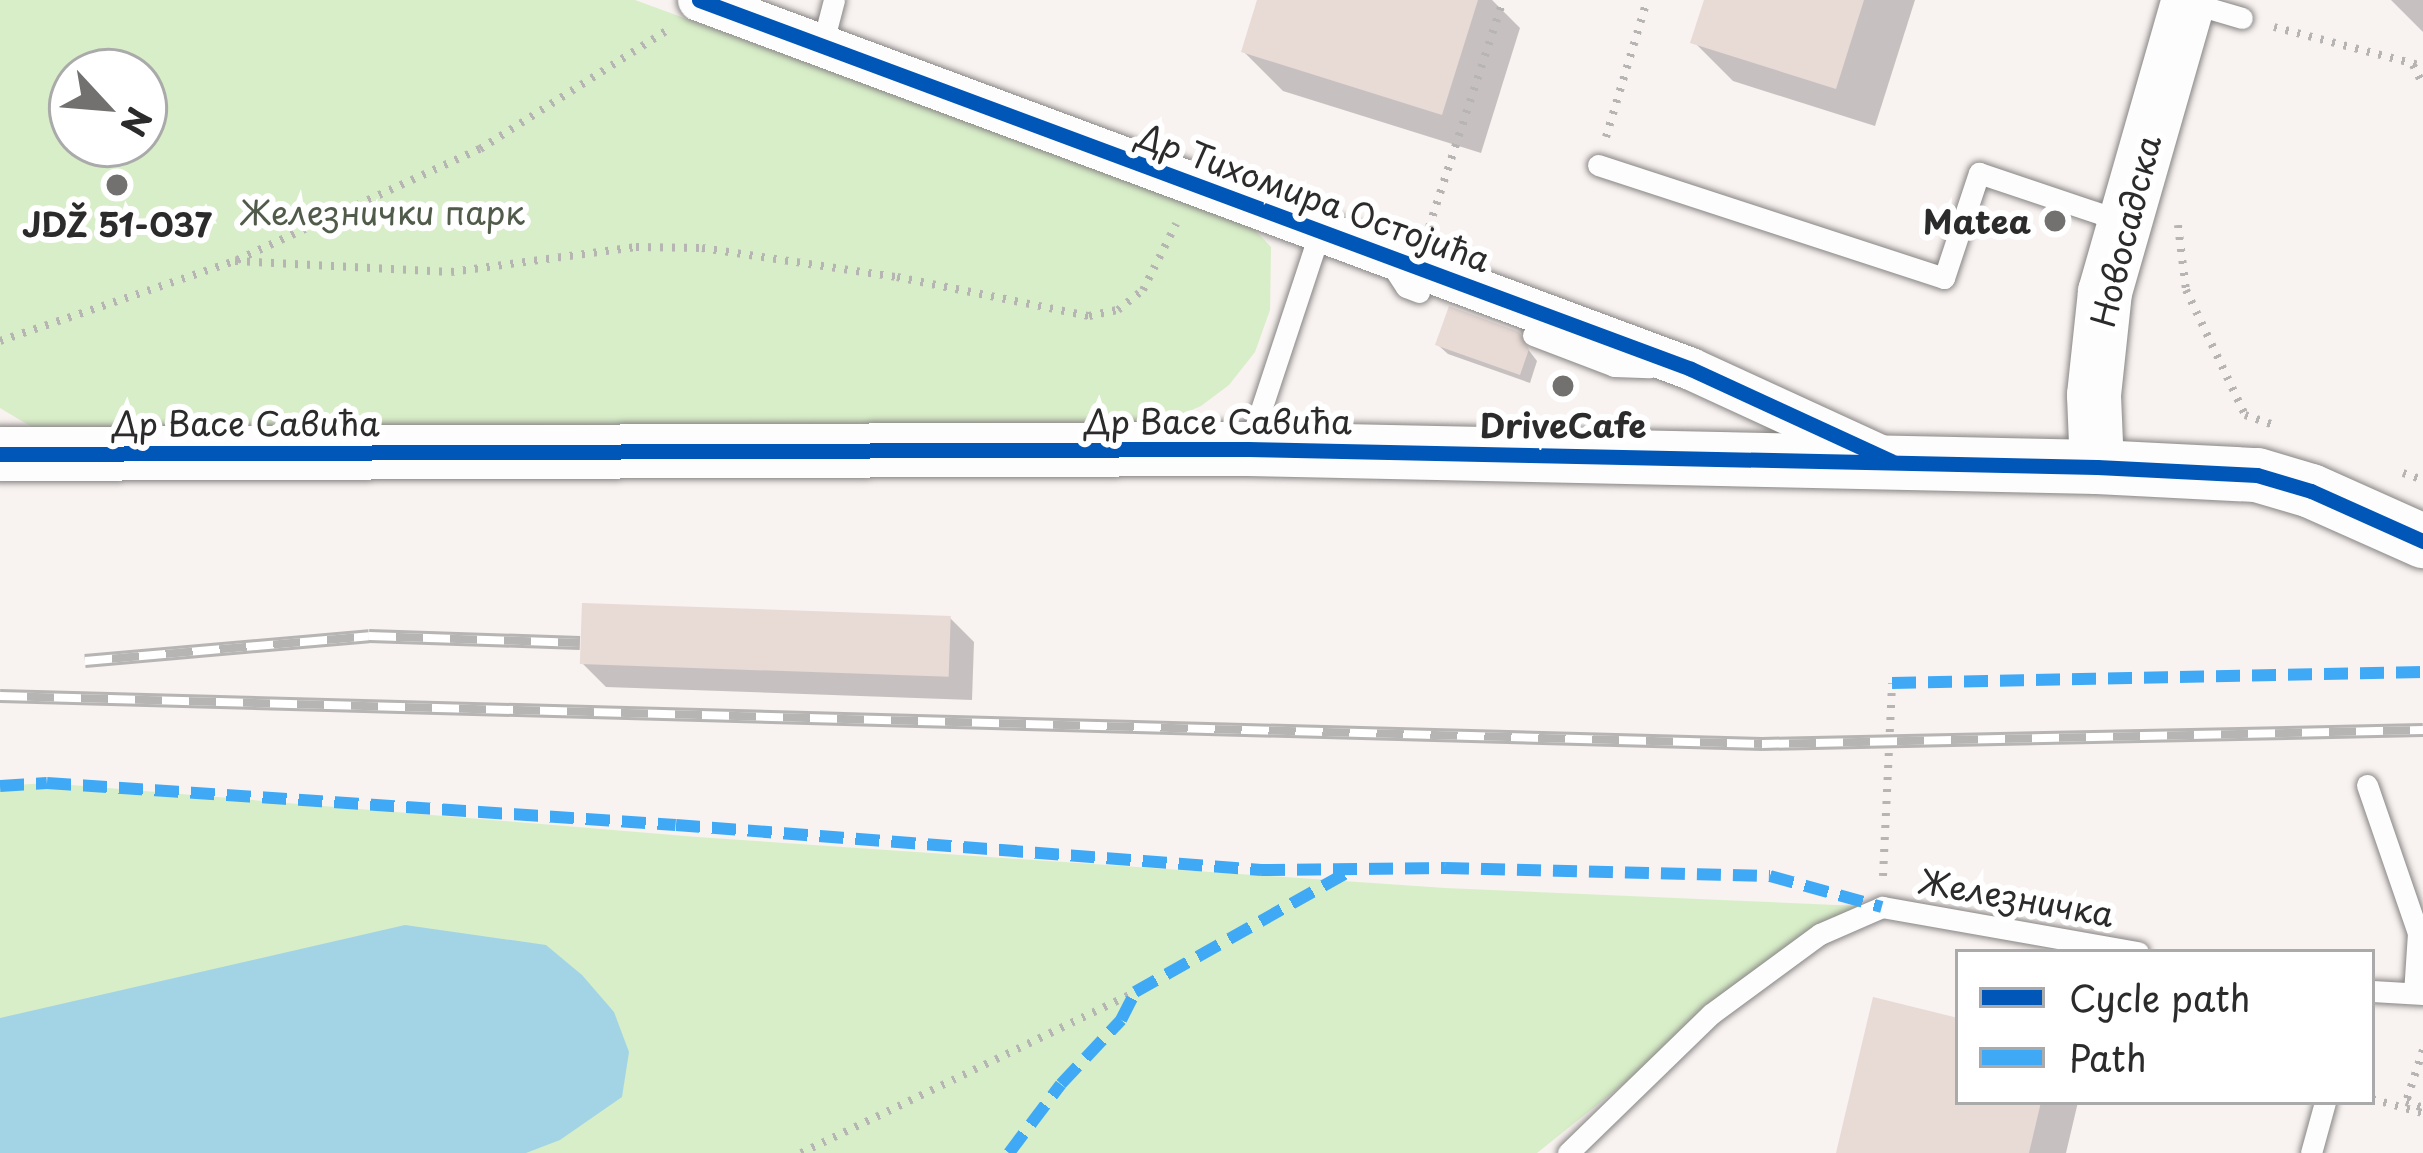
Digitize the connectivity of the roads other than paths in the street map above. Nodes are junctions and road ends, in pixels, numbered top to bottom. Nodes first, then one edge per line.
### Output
1 (834, 0) edge
2 (2189, 1) edge
3 (704, 2) edge
4 (2242, 18) road end
5 (822, 46) junction
6 (1598, 165) road end
7 (2122, 221) junction
8 (1320, 231) junction
9 (1533, 335) dead end
10 (1691, 369) junction
11 (1248, 449) junction
12 (0, 454) edge
13 (1901, 466) junction
14 (2097, 467) junction
15 (2423, 541) edge
16 (2367, 785) dead end
17 (2121, 949) edge
18 (2375, 991) edge
19 (2419, 993) edge
20 (2324, 1105) edge
21 (1568, 1153) edge
22 (2311, 1153) edge

1 - 5 lane
2 - 4 lane
2 - 7 street, Новосадска
3 - 5 street, Др Тихомира Остојића
5 - 8 street, Др Тихомира Остојића
6 - 7 lane
7 - 14 street, Новосадска
8 - 10 street, Др Тихомира Остојића
8 - 11 lane
9 - 10 lane
10 - 13 street, Др Тихомира Остојића
11 - 12 street, Др Васе Савића
11 - 13 street, Др Васе Савића
13 - 14 street, Др Васе Савића
14 - 15 street, Др Васе Савића
16 - 19 lane
17 - 21 lane, Железничка
18 - 19 lane
20 - 22 lane

